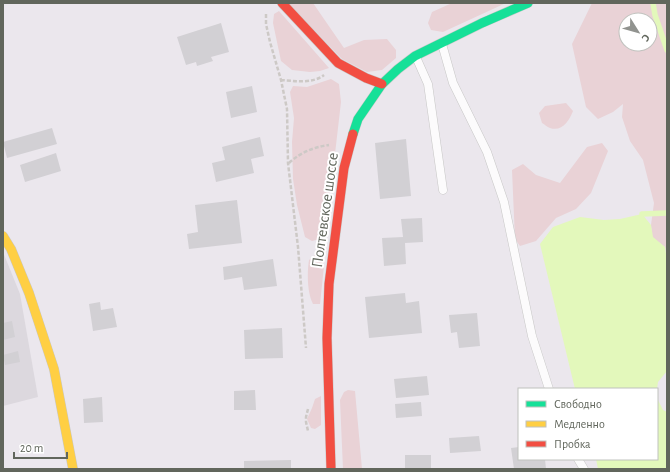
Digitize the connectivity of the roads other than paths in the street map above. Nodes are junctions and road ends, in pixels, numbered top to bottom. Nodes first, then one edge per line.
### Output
1 (282, 3) edge
2 (528, 3) edge
3 (441, 43) junction
4 (415, 56) junction
5 (382, 84) junction
6 (443, 190) dead end
7 (3, 236) edge
8 (549, 388) edge
9 (579, 460) edge
10 (73, 469) edge
11 (331, 469) edge
12 (584, 469) edge

1 - 5 street
2 - 3 street, Полтевское шоссе
3 - 4 street, Полтевское шоссе
3 - 8 lane
4 - 5 street, Полтевское шоссе
4 - 6 lane
5 - 11 street, Полтевское шоссе
7 - 10 street
9 - 12 lane

